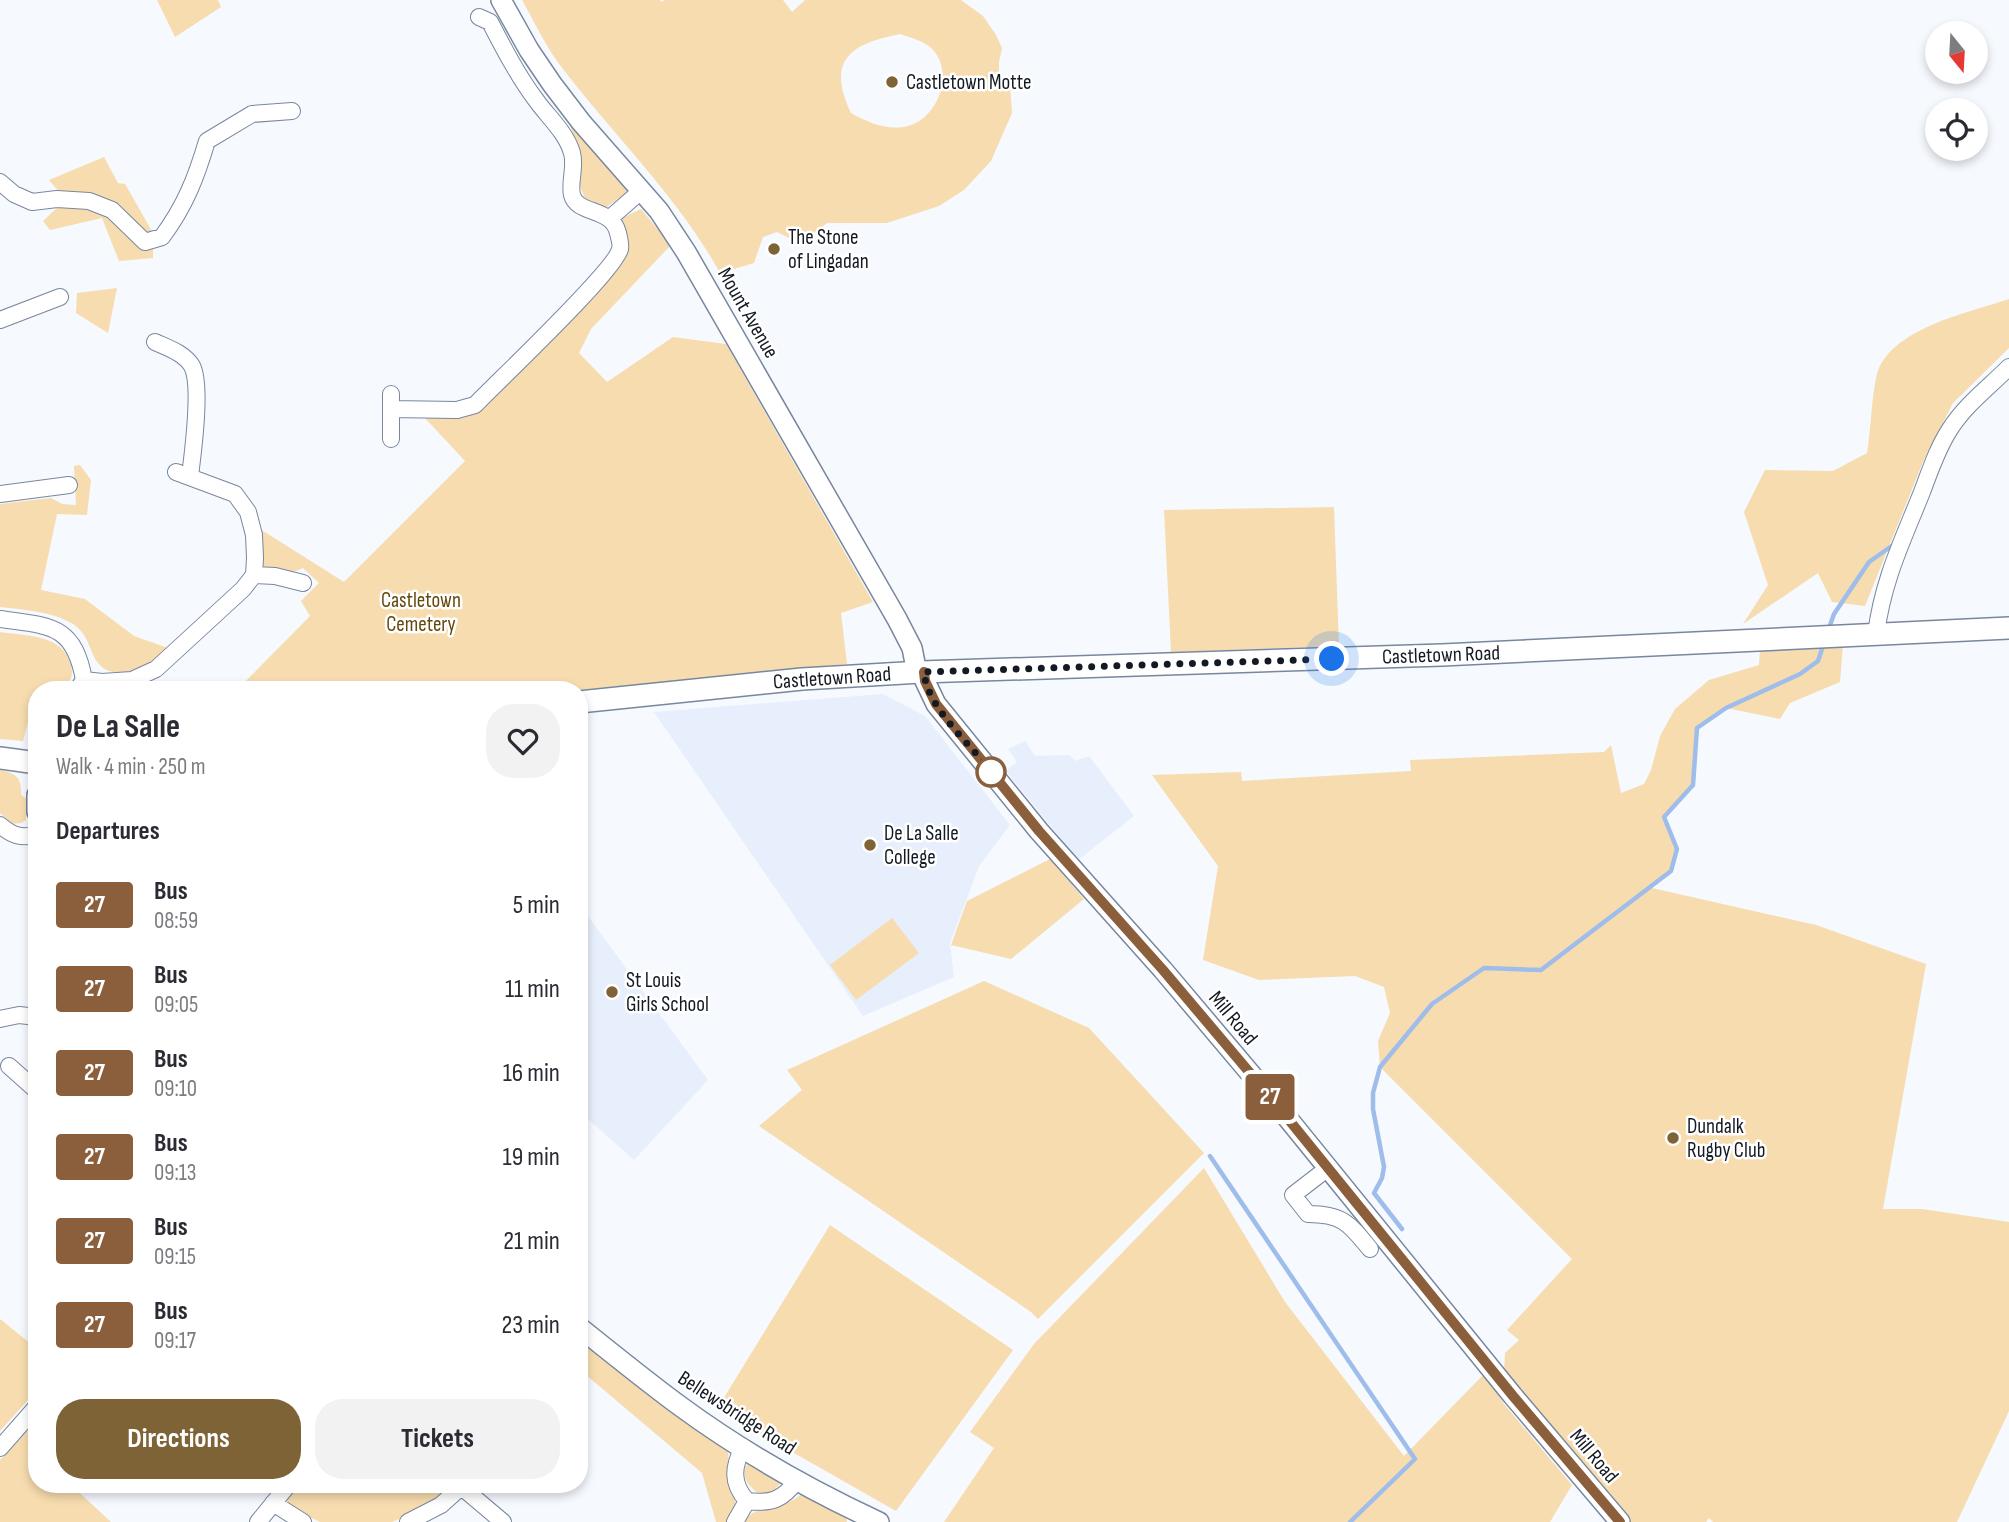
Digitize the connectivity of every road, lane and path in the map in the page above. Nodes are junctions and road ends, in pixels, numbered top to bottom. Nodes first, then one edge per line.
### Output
1 (502, 0) edge
2 (479, 17) dead end
3 (292, 111) dead end
4 (0, 181) edge
5 (641, 191) junction
6 (610, 218) junction
7 (60, 297) dead end
8 (0, 320) edge
9 (155, 342) dead end
10 (2009, 367) edge
11 (391, 439) dead end
12 (69, 485) dead end
13 (0, 494) edge
14 (254, 575) junction
15 (303, 583) dead end
16 (0, 619) edge
17 (2009, 628) edge
18 (1876, 634) junction
19 (920, 672) junction
20 (81, 681) edge
21 (117, 681) edge
22 (588, 701) edge
23 (0, 758) edge
24 (28, 762) edge
25 (0, 825) edge
26 (28, 837) edge
27 (28, 1016) edge
28 (0, 1019) edge
29 (9, 1066) dead end
30 (28, 1083) edge
31 (1328, 1168) junction
32 (1370, 1249) dead end
33 (588, 1334) edge
34 (28, 1416) edge
35 (743, 1447) junction
36 (0, 1448) edge
37 (797, 1479) junction
38 (282, 1493) edge
39 (452, 1493) edge
40 (469, 1493) edge
41 (747, 1501) junction
42 (274, 1503) junction
43 (858, 1518) edge
44 (258, 1522) edge
45 (303, 1522) edge
46 (408, 1522) edge
47 (503, 1522) edge
48 (735, 1522) edge
49 (879, 1522) edge
50 (1620, 1522) edge

1 - 5 street, Mount Avenue
2 - 6 street
3 - 4 street
5 - 6 street
5 - 19 street, Mount Avenue
6 - 11 street
7 - 8 street
9 - 14 street
10 - 18 street
12 - 13 street
14 - 15 street
14 - 21 street
16 - 20 street
17 - 18 main road, Castletown Road
18 - 19 main road, Castletown Road
19 - 22 main road, Castletown Road
19 - 31 street, Mill Road
23 - 24 main road
25 - 26 street
27 - 28 street
29 - 30 street
31 - 32 street
31 - 50 street, Mill Road
33 - 35 street, Bellewsbridge Road
34 - 36 street
35 - 37 street, Bellewsbridge Road
35 - 41 street
37 - 41 street
37 - 43 street, Bellewsbridge Road
38 - 42 street
39 - 46 street
40 - 47 street
41 - 48 street
42 - 44 street
42 - 45 street
43 - 49 street, Bellewsbridge Road

